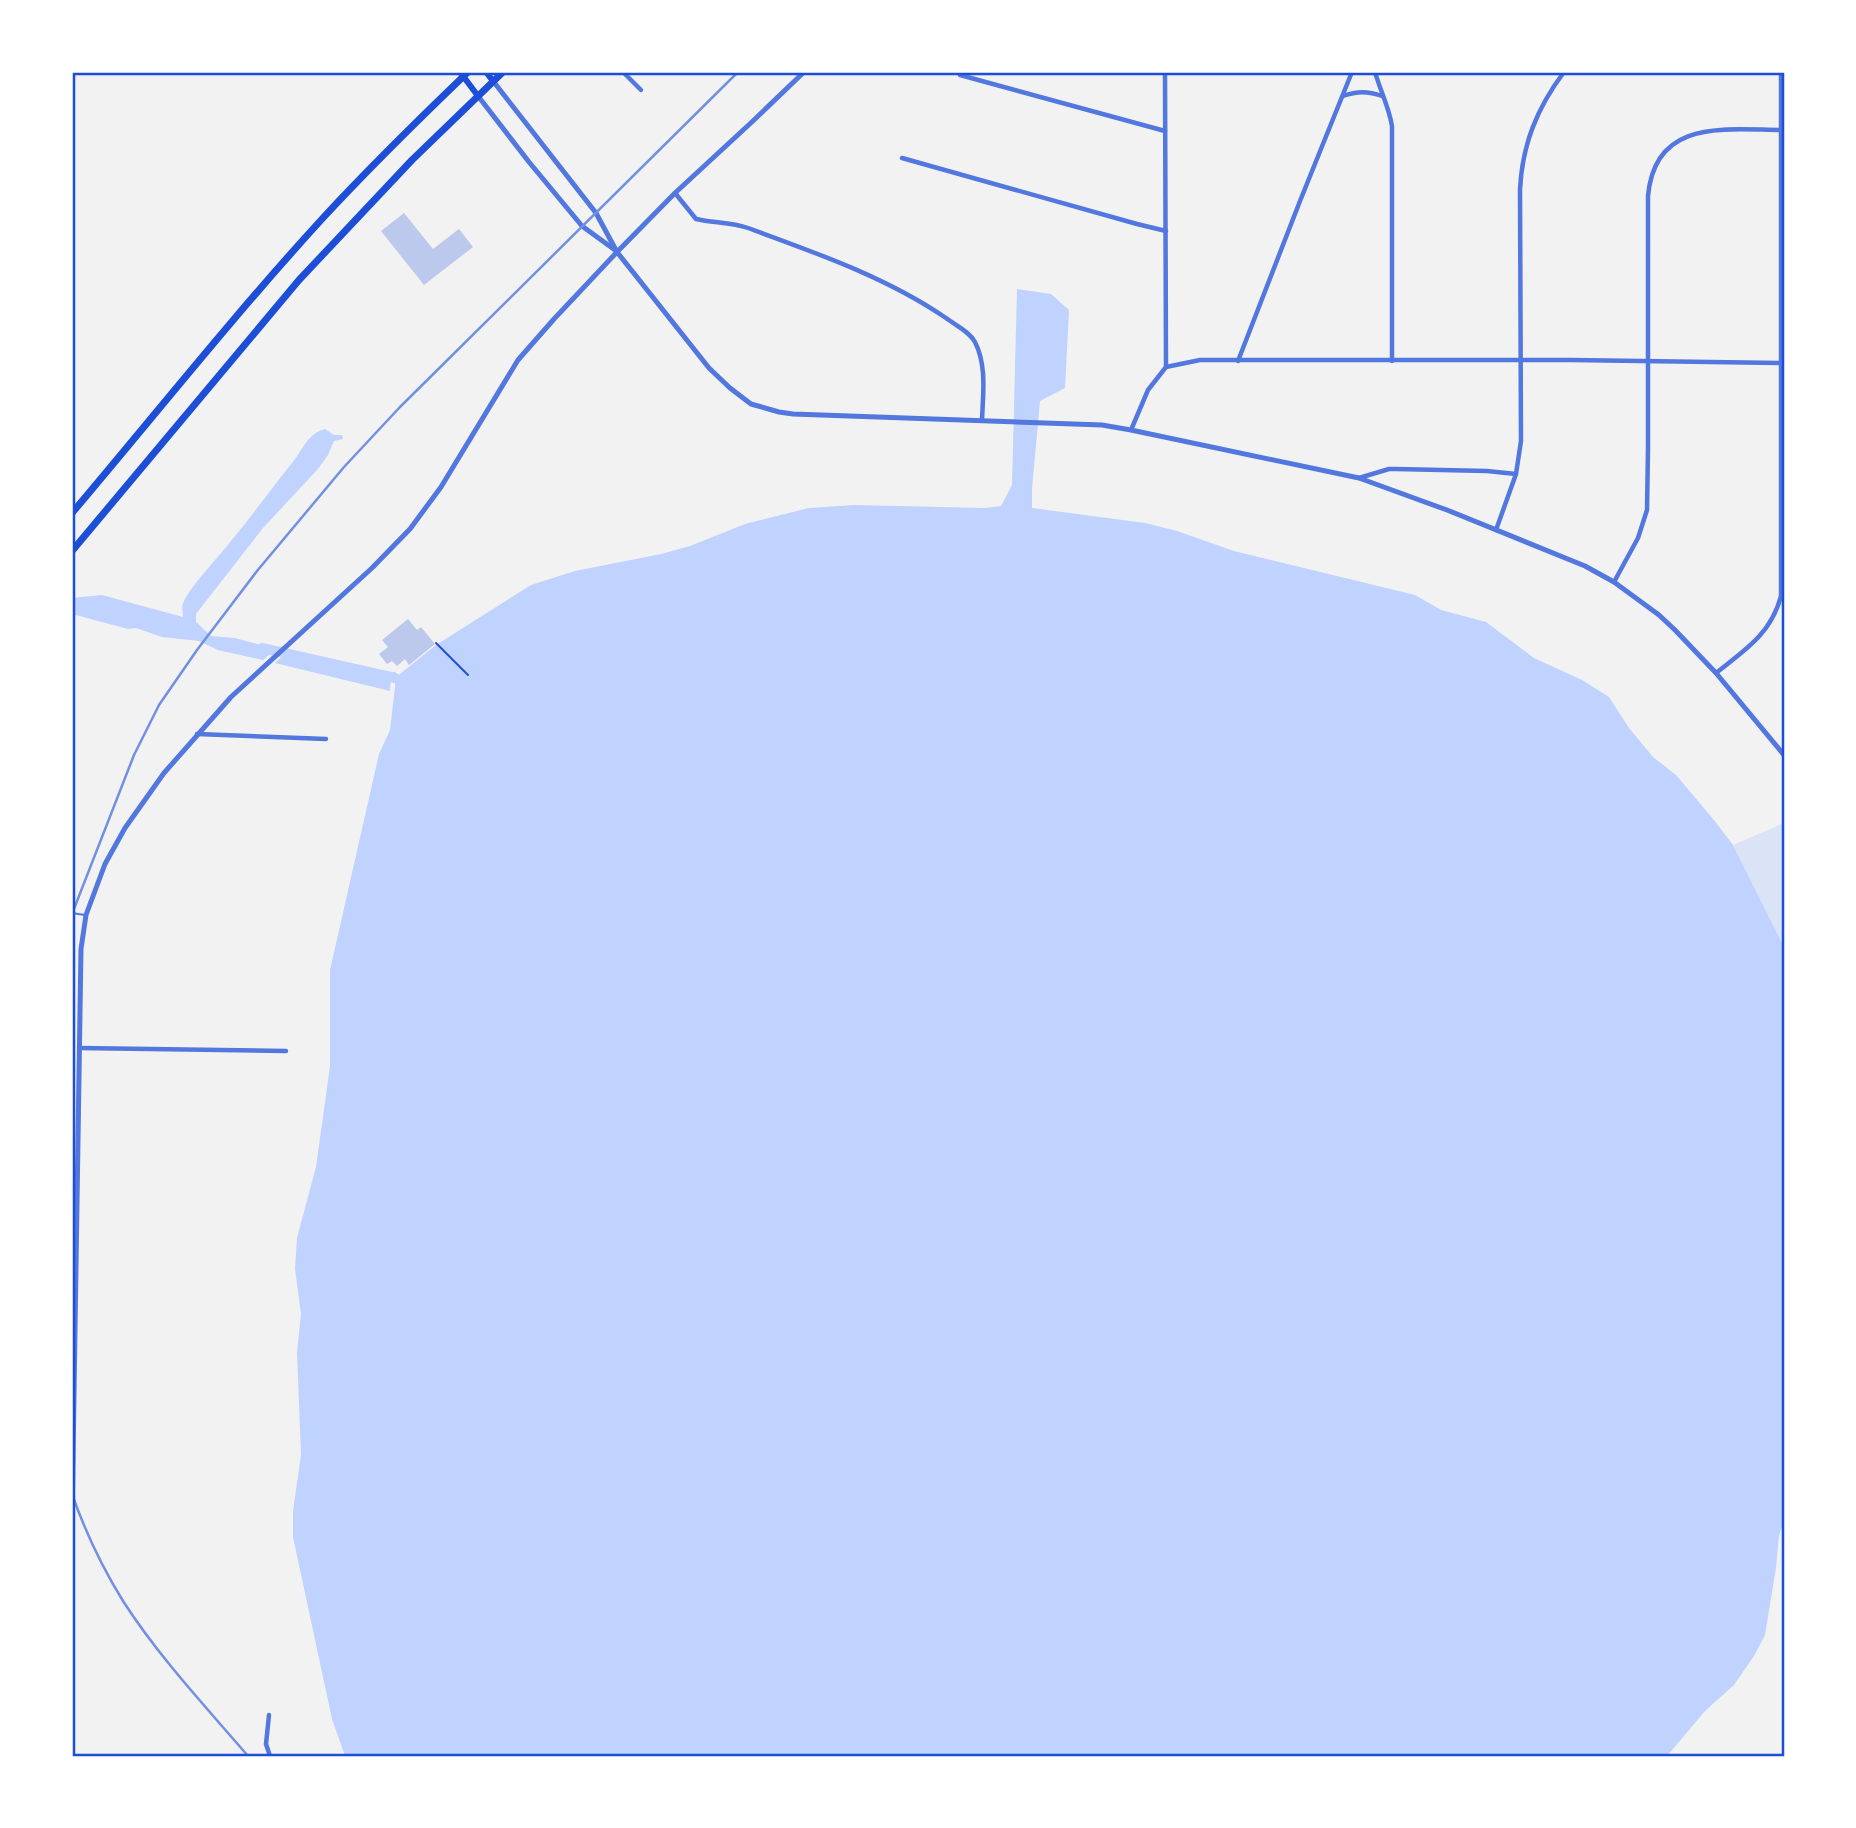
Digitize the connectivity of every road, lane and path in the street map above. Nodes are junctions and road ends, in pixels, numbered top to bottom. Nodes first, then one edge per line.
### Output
1 (486, 72) edge
2 (503, 72) edge
3 (623, 72) edge
4 (804, 72) edge
5 (1165, 72) edge
6 (1352, 72) edge
7 (1375, 72) edge
8 (1564, 72) edge
9 (1781, 72) edge
10 (464, 73) edge
11 (960, 75) dead end
12 (493, 81) junction
13 (641, 90) dead end
14 (478, 96) junction
15 (1342, 96) junction
16 (1383, 96) junction
17 (1782, 130) edge
18 (1165, 131) junction
19 (902, 158) dead end
20 (676, 193) junction
21 (1166, 231) junction
22 (617, 252) junction
23 (1238, 361) junction
24 (1392, 361) junction
25 (1521, 361) junction
26 (1647, 361) junction
27 (1783, 363) edge
28 (1166, 367) junction
29 (982, 420) junction
30 (1131, 430) junction
31 (1516, 474) junction
32 (1359, 478) junction
33 (72, 513) edge
34 (1496, 530) junction
35 (72, 551) edge
36 (1614, 582) junction
37 (436, 643) dead end
38 (1716, 673) junction
39 (468, 674) dead end
40 (197, 734) junction
41 (326, 739) dead end
42 (1784, 755) edge
43 (72, 913) edge
44 (86, 915) junction
45 (79, 1048) junction
46 (286, 1051) dead end
47 (73, 1458) edge
48 (72, 1522) edge
49 (270, 1715) dead end
50 (270, 1756) edge

1 - 12 main road
2 - 12 highway
3 - 13 street
4 - 20 street
5 - 18 street
6 - 15 street
7 - 16 street
8 - 25 street
9 - 17 street
10 - 14 main road
10 - 33 highway
11 - 18 street
12 - 14 highway
12 - 22 street
14 - 22 street
14 - 35 highway
15 - 16 street
15 - 23 street
16 - 24 street
17 - 26 street
17 - 27 street
18 - 21 street
19 - 21 street
20 - 22 street
20 - 29 street
21 - 28 street
22 - 29 street
22 - 40 street
23 - 24 street
23 - 28 street
24 - 25 street
25 - 26 street
25 - 31 street
26 - 27 street
26 - 36 street
27 - 38 street
28 - 30 street
29 - 30 street
30 - 32 street
31 - 32 street
31 - 34 street
32 - 34 street
34 - 36 street
36 - 38 street
37 - 39 path
38 - 42 street
40 - 41 street
40 - 44 street
43 - 44 lane
44 - 45 street
45 - 46 street
45 - 47 street
47 - 48 street
49 - 50 street

